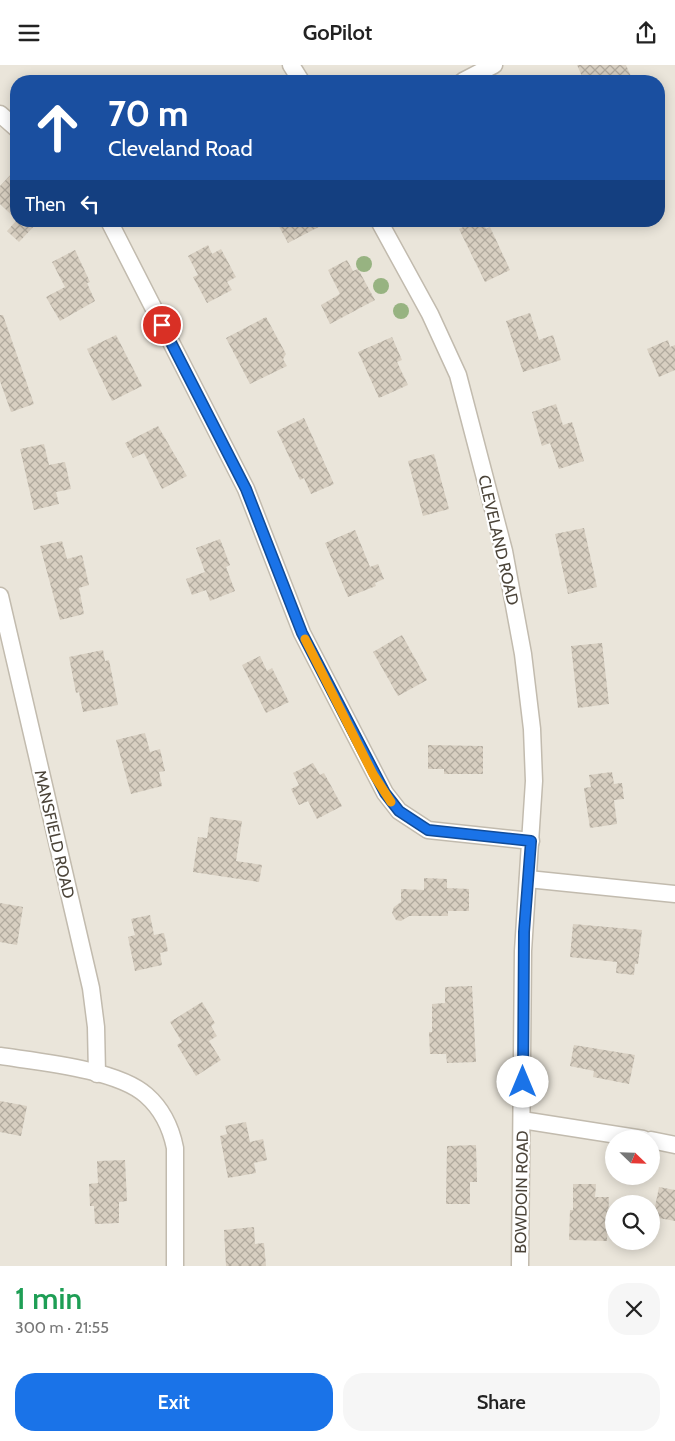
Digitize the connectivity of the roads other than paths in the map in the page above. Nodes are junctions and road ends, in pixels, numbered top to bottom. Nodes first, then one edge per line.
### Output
1 (494, 65) edge
2 (475, 75) edge
3 (0, 114) edge
4 (10, 122) edge
5 (112, 227) edge
6 (382, 227) edge
7 (0, 596) edge
8 (531, 841) junction
9 (528, 879) junction
10 (675, 894) edge
11 (0, 1056) edge
12 (97, 1074) junction
13 (522, 1120) junction
14 (605, 1133) edge
15 (660, 1142) edge
16 (675, 1145) edge
17 (175, 1266) edge
18 (520, 1266) edge

1 - 2 street
3 - 4 street
5 - 8 street
6 - 8 street, CLEVELAND ROAD
7 - 12 street, MANSFIELD ROAD
8 - 9 street, CLEVELAND ROAD
9 - 10 street
9 - 13 street, BOWDOIN ROAD
11 - 12 street
12 - 17 street
13 - 14 street
13 - 18 street, BOWDOIN ROAD
15 - 16 street

